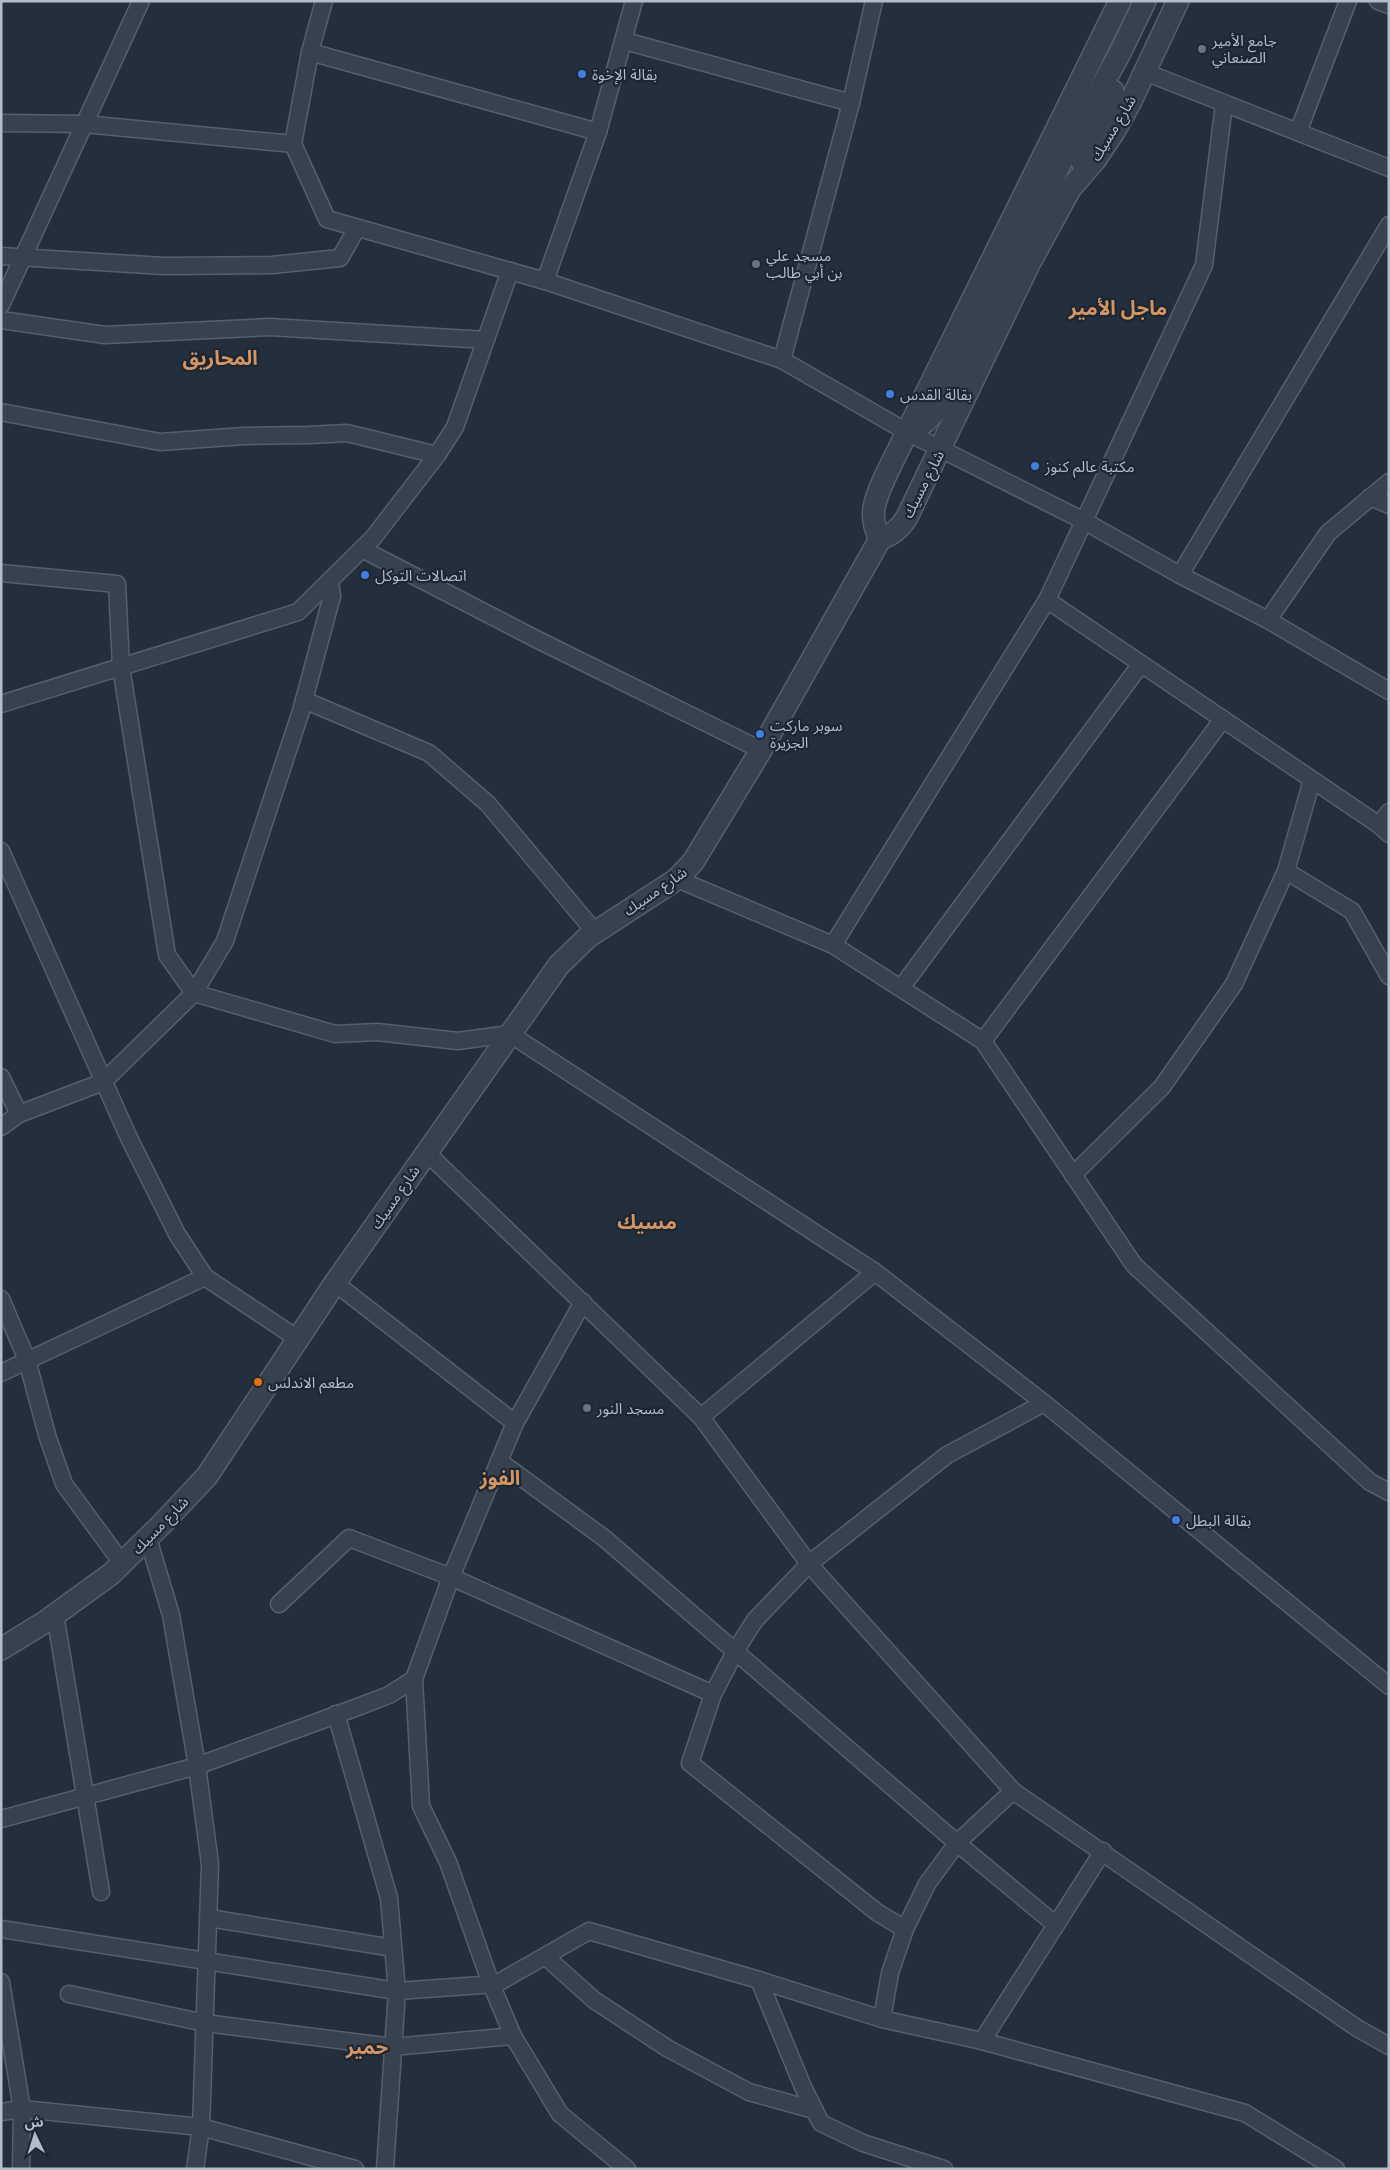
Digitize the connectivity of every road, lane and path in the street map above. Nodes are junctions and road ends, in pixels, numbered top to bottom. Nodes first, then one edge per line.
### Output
1 (141, 1) edge
2 (324, 1) edge
3 (634, 1) edge
4 (874, 1) edge
5 (1120, 1) edge
6 (1146, 1) edge
7 (1156, 1) edge
8 (1178, 1) edge
9 (1348, 1) edge
10 (1378, 1) edge
11 (1389, 5) edge
12 (624, 41) junction
13 (310, 52) junction
14 (1145, 72) junction
15 (851, 104) junction
16 (1224, 104) junction
17 (1, 123) edge
18 (84, 124) junction
19 (598, 132) junction
20 (1298, 132) junction
21 (293, 144) junction
22 (1389, 168) edge
23 (1070, 189) junction
24 (1389, 225) edge
25 (356, 228) junction
26 (1, 256) edge
27 (24, 258) junction
28 (510, 271) junction
29 (545, 280) junction
30 (1, 305) edge
31 (1, 320) edge
32 (486, 340) junction
33 (782, 360) junction
34 (1, 412) edge
35 (907, 432) junction
36 (941, 450) junction
37 (437, 454) junction
38 (1389, 482) edge
39 (1370, 497) junction
40 (1389, 505) edge
41 (1084, 521) junction
42 (880, 539) junction
43 (362, 549) junction
44 (1, 573) edge
45 (1180, 575) junction
46 (330, 581) junction
47 (1047, 600) junction
48 (1268, 620) junction
49 (1141, 664) junction
50 (121, 667) junction
51 (1389, 691) edge
52 (304, 700) junction
53 (1, 704) edge
54 (1223, 719) junction
55 (762, 750) junction
56 (1312, 780) junction
57 (1385, 823) edge
58 (1, 850) edge
59 (1286, 871) junction
60 (677, 879) junction
61 (595, 932) junction
62 (833, 945) junction
63 (1389, 976) edge
64 (901, 988) junction
65 (194, 993) junction
66 (510, 1034) junction
67 (983, 1041) junction
68 (1, 1076) edge
69 (103, 1082) junction
70 (19, 1114) junction
71 (1, 1127) edge
72 (426, 1152) junction
73 (1073, 1175) junction
74 (875, 1272) junction
75 (205, 1277) junction
76 (334, 1283) junction
77 (1, 1299) edge
78 (583, 1302) junction
79 (298, 1339) junction
80 (27, 1360) junction
81 (1, 1373) edge
82 (1044, 1403) junction
83 (701, 1417) junction
84 (515, 1423) junction
85 (499, 1461) junction
86 (1389, 1492) edge
87 (148, 1538) junction
88 (122, 1563) junction
89 (809, 1564) junction
90 (451, 1576) junction
91 (279, 1604) dead end
92 (56, 1614) junction
93 (1, 1650) edge
94 (736, 1650) junction
95 (414, 1680) junction
96 (1389, 1686) edge
97 (712, 1694) junction
98 (336, 1714) junction
99 (197, 1766) junction
100 (1013, 1791) junction
101 (86, 1796) junction
102 (1, 1819) edge
103 (957, 1843) junction
104 (1103, 1851) junction
105 (101, 1892) dead end
106 (209, 1918) junction
107 (1056, 1925) junction
108 (1, 1929) edge
109 (905, 1929) junction
110 (393, 1948) junction
111 (544, 1956) junction
112 (208, 1962) junction
113 (759, 1980) junction
114 (1, 1982) edge
115 (491, 1984) junction
116 (397, 1991) junction
117 (69, 1994) dead end
118 (882, 2019) junction
119 (205, 2023) junction
120 (513, 2036) junction
121 (982, 2041) junction
122 (1389, 2046) edge
123 (393, 2047) junction
124 (22, 2109) junction
125 (814, 2110) junction
126 (1, 2112) edge
127 (201, 2128) junction
128 (21, 2169) edge
129 (195, 2169) edge
130 (355, 2169) edge
131 (385, 2169) edge
132 (627, 2169) edge
133 (944, 2169) edge
134 (1336, 2169) edge

1 - 18 street
2 - 13 street
3 - 12 street
4 - 15 street
5 - 35 street
6 - 35 street
7 - 23 street
8 - 14 street, شارع مسيك
9 - 20 street
10 - 11 street
12 - 15 street
12 - 19 street
13 - 19 street
13 - 21 street
14 - 16 street
14 - 23 street, شارع مسيك
15 - 33 street
16 - 20 street
16 - 41 street
17 - 18 street
18 - 21 street
18 - 27 street
19 - 29 street
20 - 22 street
21 - 25 street
23 - 36 street, شارع مسيك
24 - 45 street
25 - 27 street
25 - 28 street
26 - 27 street
27 - 30 street
28 - 29 street
28 - 32 street
29 - 33 street
31 - 32 street
32 - 37 street
33 - 35 street
34 - 37 street
35 - 36 street
35 - 42 street
36 - 41 street
36 - 42 street, شارع مسيك
37 - 43 street
38 - 39 street
39 - 40 street
39 - 48 street
41 - 45 street
41 - 47 street
42 - 55 street, شارع مسيك
43 - 46 street
43 - 55 street
44 - 50 street
45 - 48 street
46 - 50 street
46 - 52 street
47 - 49 street
47 - 62 street
48 - 51 street
49 - 54 street
49 - 64 street
50 - 53 street
50 - 65 street
52 - 61 street
52 - 65 street
54 - 56 street
54 - 67 street
55 - 60 street, شارع مسيك
56 - 57 street
56 - 59 street
58 - 69 street
59 - 63 street
59 - 73 street
60 - 61 street, شارع مسيك
60 - 62 street
61 - 66 street, شارع مسيك
62 - 64 street
64 - 67 street
65 - 66 street
65 - 69 street
66 - 72 street, شارع مسيك
66 - 74 street
67 - 73 street
68 - 70 street
69 - 70 street
69 - 75 street
70 - 71 street
72 - 76 street, شارع مسيك
72 - 78 street
73 - 86 street
74 - 82 street
74 - 83 street
75 - 79 street
75 - 80 street
76 - 79 street, شارع مسيك
76 - 84 street
77 - 80 street
78 - 83 street
78 - 84 street
79 - 87 street, شارع مسيك
80 - 81 street
80 - 88 street
82 - 89 street
82 - 96 street
83 - 89 street
84 - 85 street
85 - 90 street
85 - 94 street
87 - 88 street, شارع مسيك
87 - 99 street
88 - 92 street, شارع مسيك
89 - 94 street
89 - 100 street
90 - 91 street
90 - 95 street
90 - 97 street
92 - 93 street, شارع مسيك
92 - 101 street
94 - 97 street
94 - 103 street
95 - 98 street
95 - 115 street
97 - 109 street
98 - 99 street
98 - 110 street
99 - 101 street
99 - 106 street
100 - 103 street
100 - 104 street
101 - 102 street
101 - 105 street
103 - 107 street
103 - 109 street
104 - 107 street
104 - 122 street
106 - 110 street
106 - 112 street
107 - 121 street
108 - 112 street
109 - 118 street
110 - 116 street
111 - 113 street
111 - 115 street
111 - 125 street
112 - 116 street
112 - 119 street
113 - 118 street
113 - 125 street
114 - 124 street
115 - 116 street
115 - 120 street
116 - 123 street
117 - 119 street
118 - 121 street
119 - 123 street
119 - 127 street
120 - 123 street
120 - 132 street
121 - 134 street
123 - 131 street
124 - 126 street
124 - 127 street
124 - 128 street
125 - 133 street
127 - 129 street
127 - 130 street

